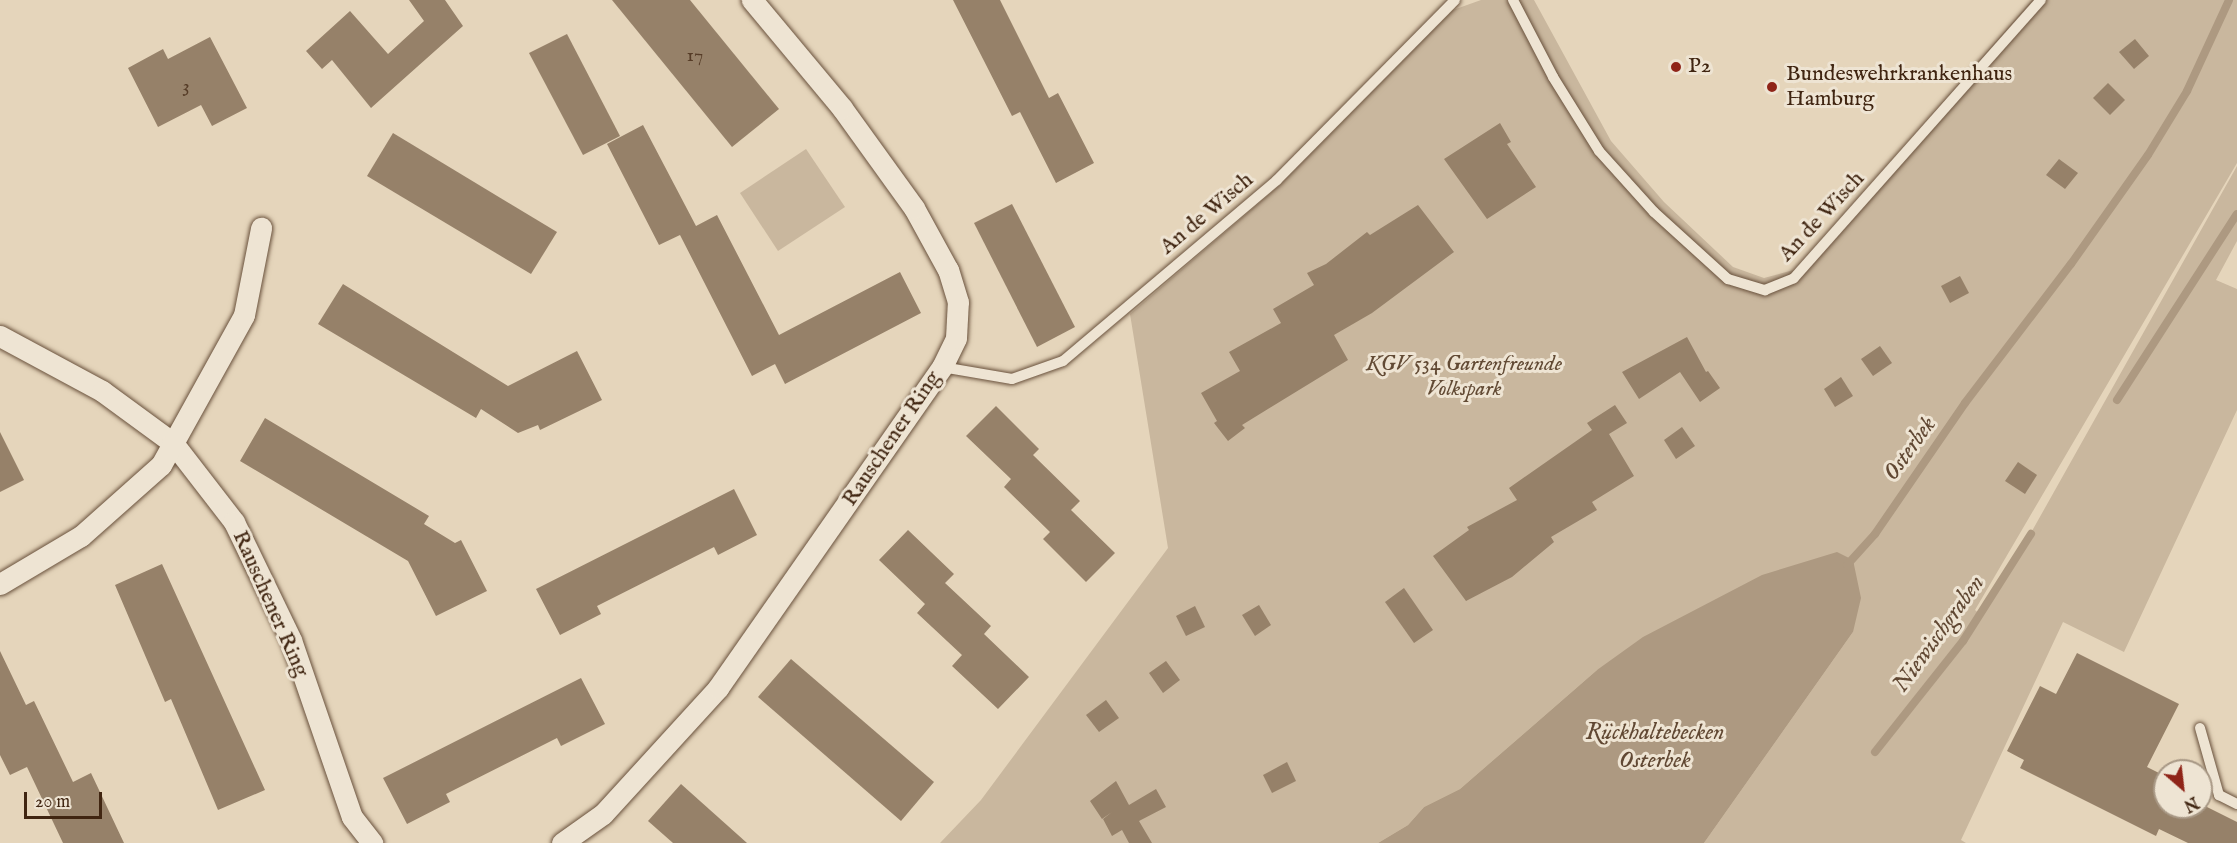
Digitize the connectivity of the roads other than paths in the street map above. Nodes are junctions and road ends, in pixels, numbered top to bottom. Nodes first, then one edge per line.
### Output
1 (752, 0) edge
2 (1455, 0) edge
3 (1513, 0) edge
4 (2042, 0) edge
5 (261, 228) dead end
6 (0, 336) edge
7 (942, 367) junction
8 (173, 443) junction
9 (0, 584) edge
10 (2200, 728) dead end
11 (2237, 804) edge
12 (372, 843) edge
13 (562, 843) edge

1 - 7 street, Rauschener Ring
2 - 7 lane, An de Wisch
3 - 4 lane, An de Wisch
5 - 8 street
6 - 8 street, Rauschener Ring
7 - 13 street, Rauschener Ring
8 - 9 street
8 - 12 street, Rauschener Ring
10 - 11 lane

